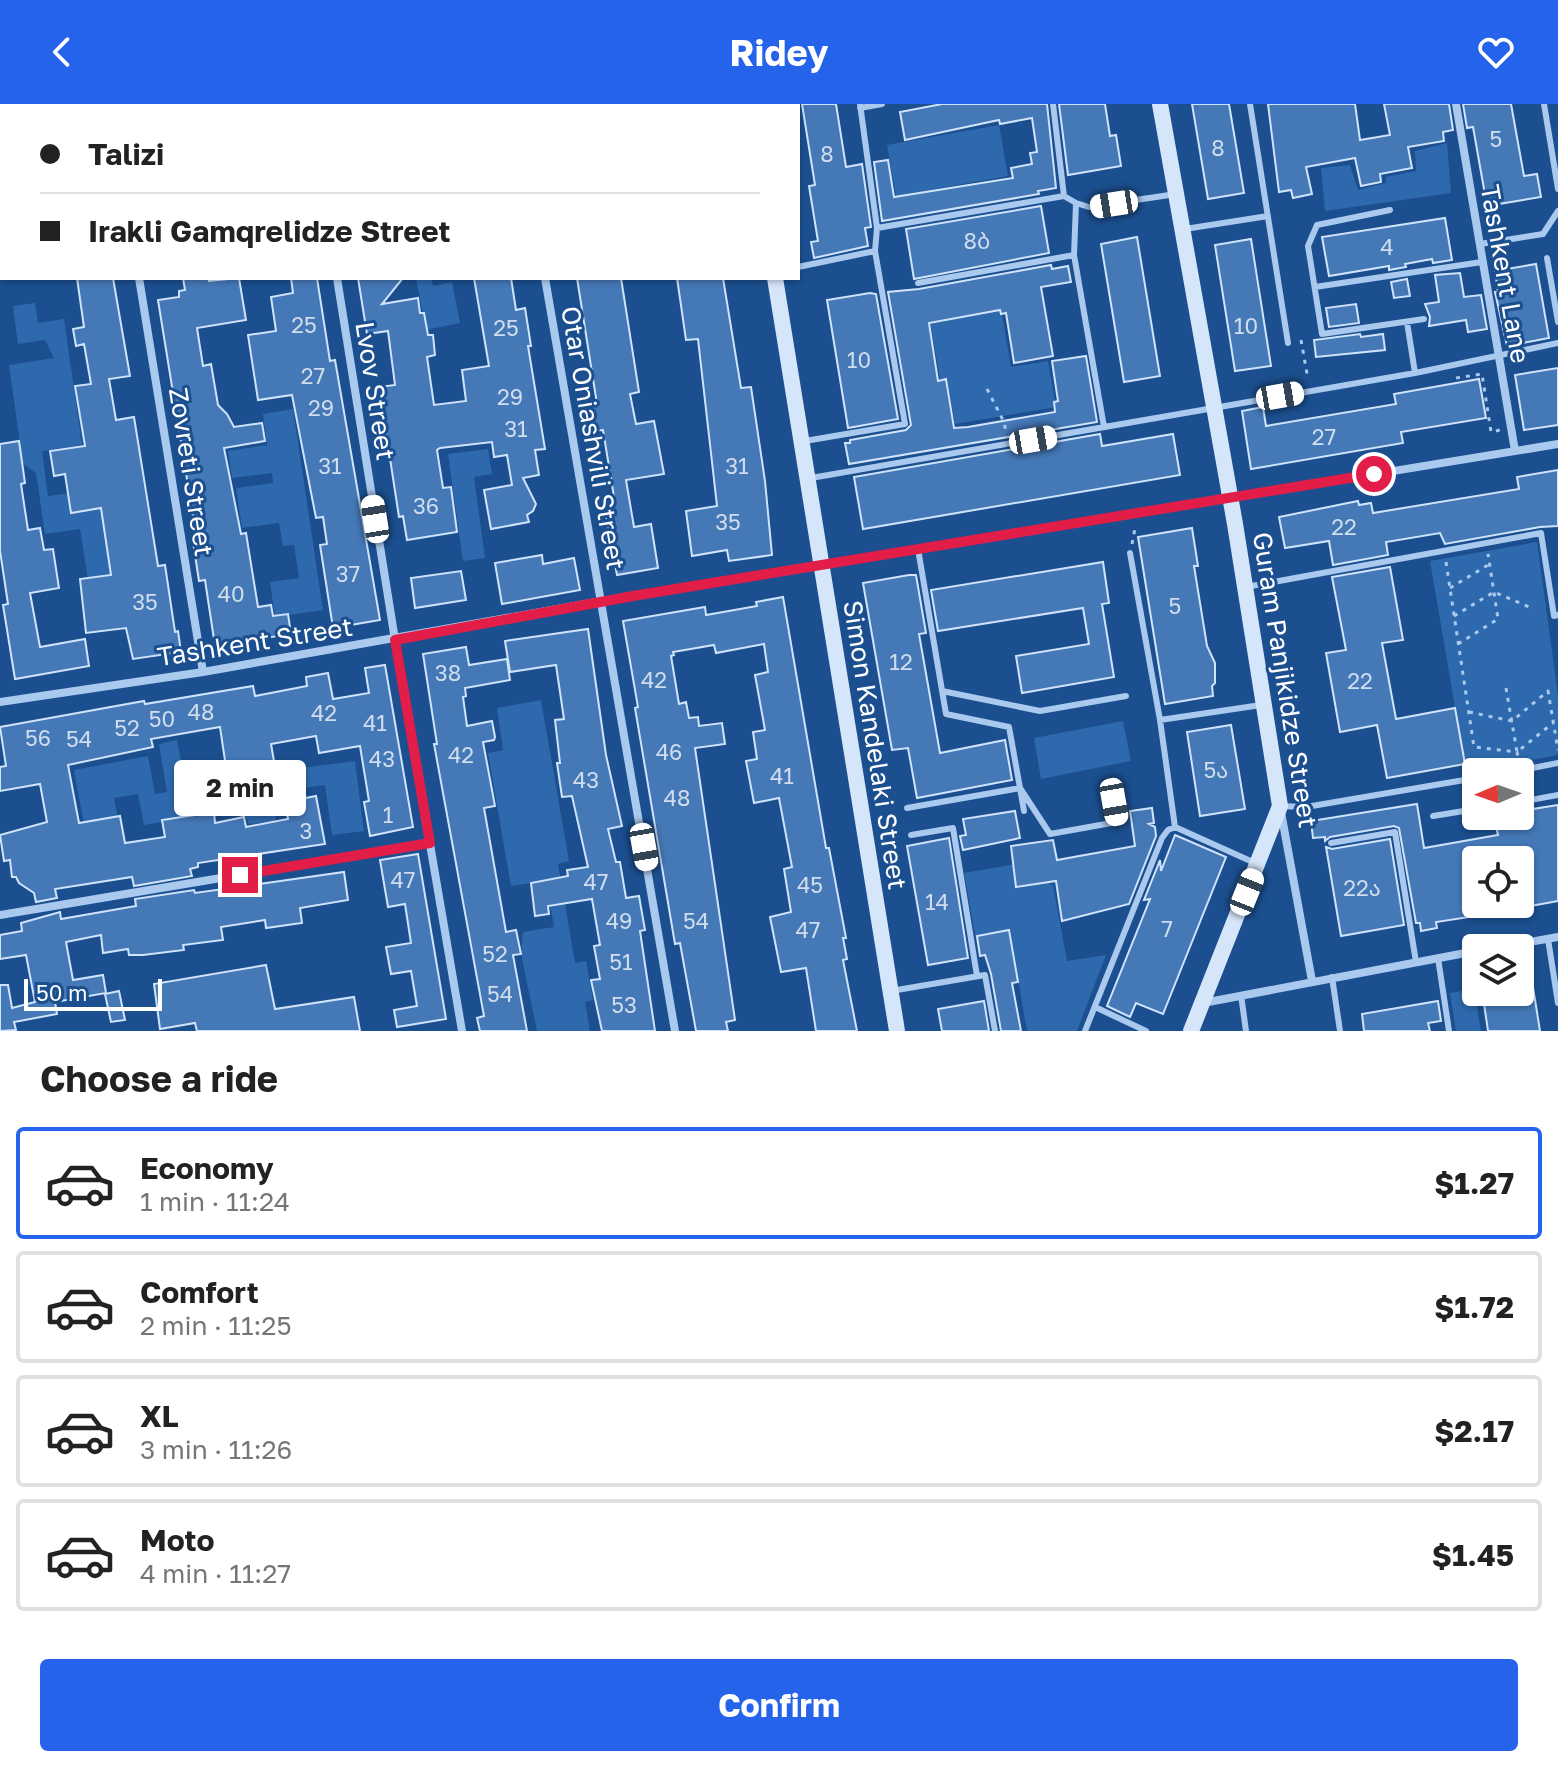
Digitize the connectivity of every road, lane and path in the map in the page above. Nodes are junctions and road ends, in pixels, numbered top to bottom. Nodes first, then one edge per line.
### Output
1 (882, 104) edge
2 (1053, 104) edge
3 (1160, 104) edge
4 (1250, 104) edge
5 (1456, 104) edge
6 (1544, 104) edge
7 (860, 106) edge
8 (1558, 189) edge
9 (1176, 194) junction
10 (1064, 196) junction
11 (1076, 203) junction
12 (1390, 210) dead end
13 (1558, 211) edge
14 (1268, 216) junction
15 (877, 228) junction
16 (1182, 229) junction
17 (1480, 244) junction
18 (875, 251) junction
19 (1074, 255) junction
20 (1547, 258) dead end
21 (1482, 262) junction
22 (800, 267) edge
23 (139, 280) edge
24 (337, 280) edge
25 (545, 280) edge
26 (775, 280) edge
27 (918, 283) dead end
28 (1315, 287) junction
29 (1424, 319) dead end
30 (1407, 322) junction
31 (1558, 322) edge
32 (1288, 343) dead end
33 (1558, 343) edge
34 (1303, 354) dead end
35 (1499, 355) junction
36 (1306, 369) dead end
37 (1415, 373) junction
38 (1456, 379) dead end
39 (987, 389) dead end
40 (1214, 408) junction
41 (1104, 427) junction
42 (1511, 428) junction
43 (801, 442) junction
44 (1009, 444) junction
45 (1558, 444) edge
46 (1515, 451) junction
47 (807, 479) junction
48 (1230, 498) junction
49 (1486, 543) junction
50 (918, 549) junction
51 (1444, 551) junction
52 (1130, 553) dead end
53 (1490, 564) junction
54 (821, 565) junction
55 (1245, 587) junction
56 (1450, 588) junction
57 (1494, 592) junction
58 (602, 601) junction
59 (1534, 609) dead end
60 (1558, 615) edge
61 (1454, 616) junction
62 (395, 640) junction
63 (1458, 644) junction
64 (203, 672) junction
65 (1506, 688) dead end
66 (942, 691) junction
67 (1126, 696) dead end
68 (0, 702) edge
69 (1263, 705) junction
70 (1469, 712) junction
71 (1160, 720) junction
72 (1512, 721) junction
73 (1553, 723) junction
74 (1558, 750) edge
75 (1517, 752) junction
76 (1517, 758) edge
77 (1558, 763) edge
78 (1534, 768) edge
79 (1462, 780) edge
80 (1111, 782) dead end
81 (1020, 788) junction
82 (1558, 795) edge
83 (1534, 799) edge
84 (1280, 806) junction
85 (907, 808) dead end
86 (1024, 811) dead end
87 (1462, 811) edge
88 (1433, 816) dead end
89 (1175, 827) junction
90 (911, 835) dead end
91 (430, 843) junction
92 (1331, 843) dead end
93 (1259, 864) junction
94 (0, 915) edge
95 (1553, 938) edge
96 (1462, 954) edge
97 (1438, 958) junction
98 (1416, 962) junction
99 (977, 976) junction
100 (1332, 977) junction
101 (1312, 981) junction
102 (891, 991) junction
103 (1241, 995) junction
104 (1202, 1003) junction
105 (1558, 1003) edge
106 (1095, 1007) junction
107 (459, 1030) edge
108 (675, 1031) edge
109 (897, 1031) edge
110 (995, 1031) edge
111 (1085, 1031) edge
112 (1146, 1031) edge
113 (1191, 1031) edge
114 (1246, 1031) edge
115 (1340, 1031) edge
116 (1449, 1031) edge

1 - 7 lane
2 - 10 lane
3 - 9 main road, Guram Panjikidze Street
4 - 14 lane
5 - 17 street, Tashkent Lane
6 - 8 lane
7 - 15 lane
9 - 11 lane
9 - 16 main road, Guram Panjikidze Street
10 - 11 lane
10 - 15 lane
11 - 19 lane
12 - 28 lane
13 - 17 lane
14 - 16 lane
14 - 32 lane
15 - 18 lane
16 - 40 main road, Guram Panjikidze Street
17 - 21 street, Tashkent Lane
18 - 22 lane
18 - 43 lane
19 - 27 lane
19 - 41 lane
20 - 31 lane
21 - 28 lane
21 - 35 street, Tashkent Lane
23 - 64 street, Zovreti Street
24 - 62 street, Lvov Street
25 - 58 street, Otar Oniashvili Street
26 - 43 main road, Simon Kandelaki Street
28 - 30 lane
29 - 30 lane
30 - 37 lane
33 - 35 lane
34 - 36 path
35 - 37 lane
35 - 42 street, Tashkent Lane
37 - 40 lane
38 - 42 path
39 - 44 path
40 - 41 lane
40 - 48 main road, Guram Panjikidze Street
41 - 44 lane
42 - 46 street, Tashkent Lane
43 - 47 main road, Simon Kandelaki Street
44 - 47 lane
45 - 46 street, Tashkent Street
46 - 48 street, Tashkent Street
47 - 54 main road, Simon Kandelaki Street
48 - 50 street, Tashkent Street
48 - 55 main road, Guram Panjikidze Street
49 - 51 lane
49 - 53 path
49 - 60 lane
50 - 54 street, Tashkent Street
50 - 66 lane
51 - 55 lane
51 - 56 path
52 - 71 lane
53 - 56 path
53 - 57 path
54 - 58 street, Tashkent Street
54 - 102 main road, Simon Kandelaki Street
55 - 69 main road, Guram Panjikidze Street
56 - 61 path
57 - 59 path
57 - 61 path
57 - 63 path
58 - 62 street, Tashkent Street
58 - 108 street, Otar Oniashvili Street
61 - 63 path
62 - 64 street, Tashkent Street
62 - 91 street, Lvov Street
63 - 70 path
64 - 68 street, Tashkent Street
65 - 72 path
66 - 67 lane
66 - 81 lane
69 - 71 lane
69 - 84 main road, Guram Panjikidze Street
70 - 72 path
70 - 75 path
71 - 89 lane
72 - 73 path
72 - 75 path
73 - 74 path
73 - 75 path
75 - 76 path
77 - 78 lane
79 - 84 lane
80 - 81 lane
81 - 85 lane
81 - 86 lane
82 - 83 lane
84 - 93 main road
84 - 101 street, Guram Panjikidze Street
87 - 88 lane
89 - 93 lane
89 - 106 lane
90 - 99 lane
91 - 94 street
91 - 107 street, Lvov Street
92 - 98 lane
93 - 104 main road
95 - 105 lane
96 - 97 street
97 - 98 street
97 - 116 lane
98 - 100 street
99 - 102 lane
99 - 110 lane
100 - 101 street
100 - 115 lane
101 - 103 street
102 - 109 main road, Simon Kandelaki Street
103 - 104 street
103 - 114 lane
104 - 113 main road
106 - 111 lane
106 - 112 lane

